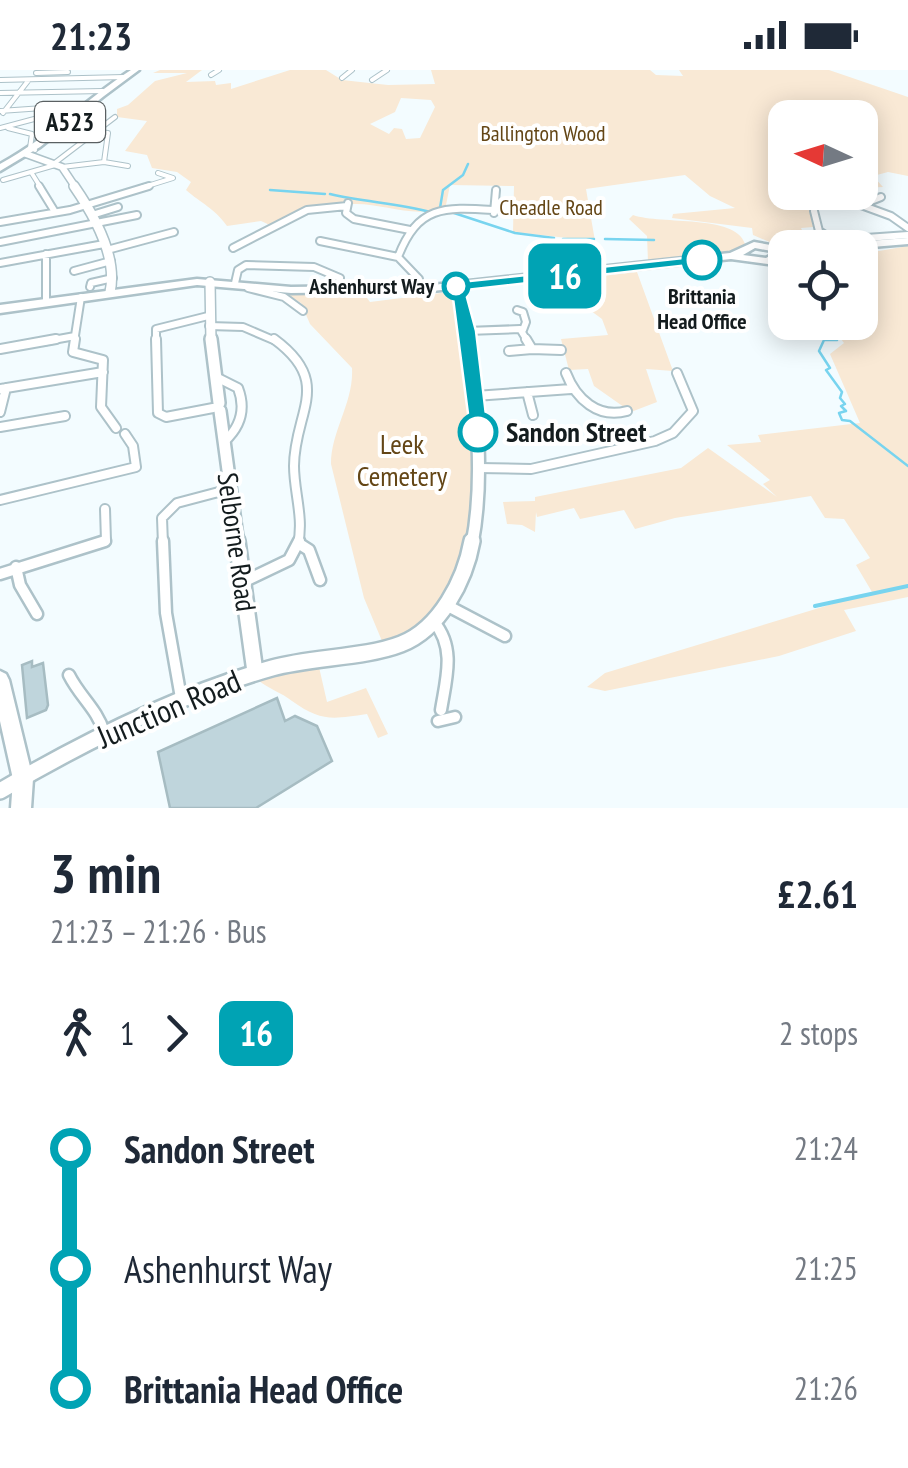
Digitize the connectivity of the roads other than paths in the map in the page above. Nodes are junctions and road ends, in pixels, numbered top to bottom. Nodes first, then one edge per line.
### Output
1 (136, 70) edge
2 (352, 70) edge
3 (386, 70) edge
4 (70, 71) edge
5 (36, 73) edge
6 (341, 76) dead end
7 (124, 77) junction
8 (375, 79) dead end
9 (0, 80) edge
10 (60, 80) junction
11 (28, 81) junction
12 (103, 91) junction
13 (0, 93) edge
14 (17, 94) junction
15 (86, 106) junction
16 (1, 113) edge
17 (75, 116) junction
18 (115, 117) dead end
19 (2, 128) edge
20 (63, 128) junction
21 (97, 131) junction
22 (31, 152) junction
23 (104, 162) junction
24 (56, 166) junction
25 (128, 166) dead end
26 (0, 168) edge
27 (31, 172) junction
28 (158, 173) dead end
29 (3, 180) dead end
30 (495, 189) dead end
31 (881, 197) dead end
32 (87, 205) junction
33 (118, 207) dead end
34 (814, 210) dead end
35 (55, 212) junction
36 (137, 214) dead end
37 (94, 220) junction
38 (0, 222) edge
39 (410, 230) junction
40 (817, 230) edge
41 (174, 232) dead end
42 (908, 234) edge
43 (878, 238) edge
44 (326, 240) dead end
45 (0, 242) edge
46 (105, 247) junction
47 (234, 248) dead end
48 (46, 254) junction
49 (398, 256) junction
50 (111, 260) junction
51 (768, 260) edge
52 (0, 262) edge
53 (99, 264) junction
54 (74, 271) dead end
55 (101, 278) dead end
56 (113, 278) junction
57 (335, 278) dead end
58 (210, 282) junction
59 (240, 283) junction
60 (456, 286) junction
61 (420, 289) junction
62 (86, 292) junction
63 (110, 292) junction
64 (46, 302) junction
65 (2, 307) edge
66 (518, 310) dead end
67 (303, 311) dead end
68 (208, 321) junction
69 (522, 330) junction
70 (467, 331) junction
71 (75, 336) junction
72 (0, 349) edge
73 (532, 349) junction
74 (561, 350) dead end
75 (508, 351) dead end
76 (103, 372) junction
77 (566, 373) dead end
78 (677, 373) dead end
79 (216, 378) junction
80 (3, 389) edge
81 (571, 389) junction
82 (527, 392) junction
83 (475, 396) junction
84 (218, 407) junction
85 (626, 411) dead end
86 (0, 412) edge
87 (533, 415) dead end
88 (65, 416) dead end
89 (0, 427) edge
90 (224, 442) junction
91 (479, 468) junction
92 (230, 489) junction
93 (0, 500) edge
94 (106, 509) dead end
95 (298, 543) junction
96 (16, 567) junction
97 (0, 574) edge
98 (320, 580) dead end
99 (242, 582) junction
100 (448, 606) junction
101 (37, 614) dead end
102 (434, 622) junction
103 (504, 636) dead end
104 (255, 672) junction
105 (69, 675) dead end
106 (0, 680) edge
107 (182, 702) junction
108 (455, 716) dead end
109 (104, 735) junction
110 (23, 779) junction
111 (0, 791) edge
112 (21, 808) edge

1 - 7 highway, A523
2 - 6 street
3 - 8 street
4 - 5 street
4 - 10 street
7 - 10 street
7 - 12 highway, A523
9 - 11 street
10 - 11 street
11 - 14 street
12 - 14 street
12 - 15 highway, A523
13 - 14 street
14 - 16 street
15 - 16 street
15 - 17 highway, A523
17 - 19 street
17 - 20 highway, A523
18 - 21 street
19 - 22 street
20 - 21 street
20 - 22 highway, A523
21 - 23 street
21 - 24 street
22 - 24 street
22 - 26 highway, A523
23 - 24 street
23 - 25 street
24 - 27 street
24 - 32 street
27 - 29 street
27 - 35 street
28 - 32 street
30 - 39 street
31 - 42 street
32 - 35 street
32 - 37 street
33 - 37 street
34 - 40 street
35 - 38 street
36 - 37 street
37 - 45 street
37 - 46 street
39 - 47 street
39 - 49 street
41 - 46 street
42 - 43 highway
44 - 49 street
46 - 48 street
46 - 50 street
48 - 52 street
48 - 64 street
49 - 61 street
50 - 53 street
50 - 56 street
51 - 60 highway
53 - 54 street
53 - 55 street
56 - 62 street
56 - 63 street
57 - 59 street
58 - 59 highway
58 - 63 highway
58 - 68 street, Selborne Road
59 - 61 highway
59 - 67 street
60 - 61 highway
60 - 70 street, Junction Road
62 - 63 highway
62 - 64 highway
62 - 71 street
64 - 65 highway
66 - 69 street
68 - 79 street, Selborne Road
68 - 84 street
68 - 95 street
69 - 70 street
69 - 73 street
70 - 83 street, Junction Road
71 - 72 street
71 - 76 street
73 - 74 street
73 - 75 street
76 - 80 street
76 - 93 street
77 - 81 street
78 - 91 street
79 - 84 street, Selborne Road
79 - 90 street
80 - 86 street
81 - 82 street
81 - 85 street
82 - 83 street
82 - 87 street
83 - 91 street, Junction Road
84 - 90 street, Selborne Road
88 - 89 street
90 - 92 street, Selborne Road
91 - 100 street, Junction Road
92 - 99 street, Selborne Road
92 - 107 street
94 - 96 street
95 - 98 street
95 - 99 street
96 - 97 street
96 - 101 street
99 - 104 street, Selborne Road
100 - 102 street, Junction Road
100 - 103 street
102 - 104 street, Junction Road
102 - 108 street
104 - 107 street, Junction Road
105 - 109 street
106 - 110 highway
107 - 109 street, Junction Road
109 - 110 street, Junction Road
110 - 111 street, Junction Road
110 - 112 highway

